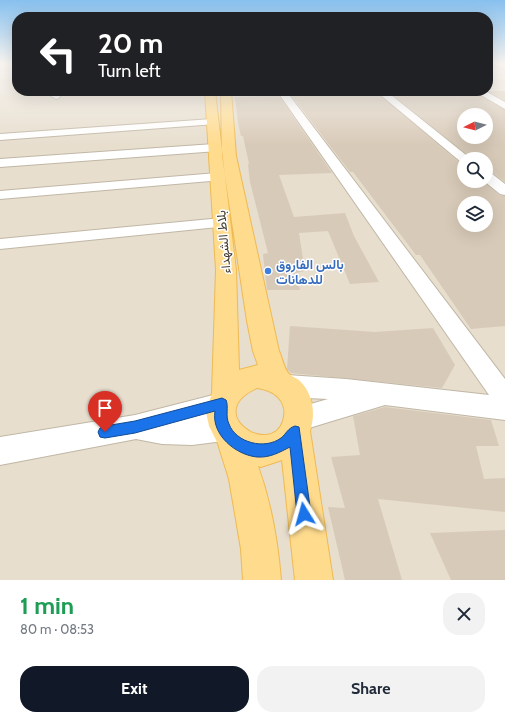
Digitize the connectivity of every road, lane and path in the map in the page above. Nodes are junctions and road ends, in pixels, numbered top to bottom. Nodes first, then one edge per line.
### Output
1 (210, 96) edge
2 (226, 96) edge
3 (285, 96) edge
4 (386, 96) edge
5 (487, 96) edge
6 (505, 106) edge
7 (212, 122) junction
8 (0, 137) edge
9 (214, 148) junction
10 (457, 153) edge
11 (0, 163) edge
12 (217, 177) junction
13 (493, 182) edge
14 (505, 191) edge
15 (0, 195) edge
16 (222, 223) junction
17 (0, 244) edge
18 (282, 383) junction
19 (389, 395) junction
20 (505, 398) edge
21 (505, 408) edge
22 (226, 416) junction
23 (297, 425) junction
24 (0, 450) edge
25 (262, 580) edge
26 (314, 580) edge

1 - 7 main road, بلاط الشهداء
2 - 18 main road, بلاط الشهداء
3 - 20 street
4 - 10 street
5 - 6 street
7 - 8 street
7 - 9 main road, بلاط الشهداء
9 - 11 street
9 - 12 main road, بلاط الشهداء
12 - 15 street
12 - 16 main road, بلاط الشهداء
13 - 14 street
16 - 17 street
16 - 22 main road, بلاط الشهداء
18 - 19 street
18 - 22 main road
18 - 23 main road
19 - 21 street
19 - 23 street
22 - 23 main road
22 - 24 street
22 - 25 main road, بلاط الشهداء
23 - 26 main road

